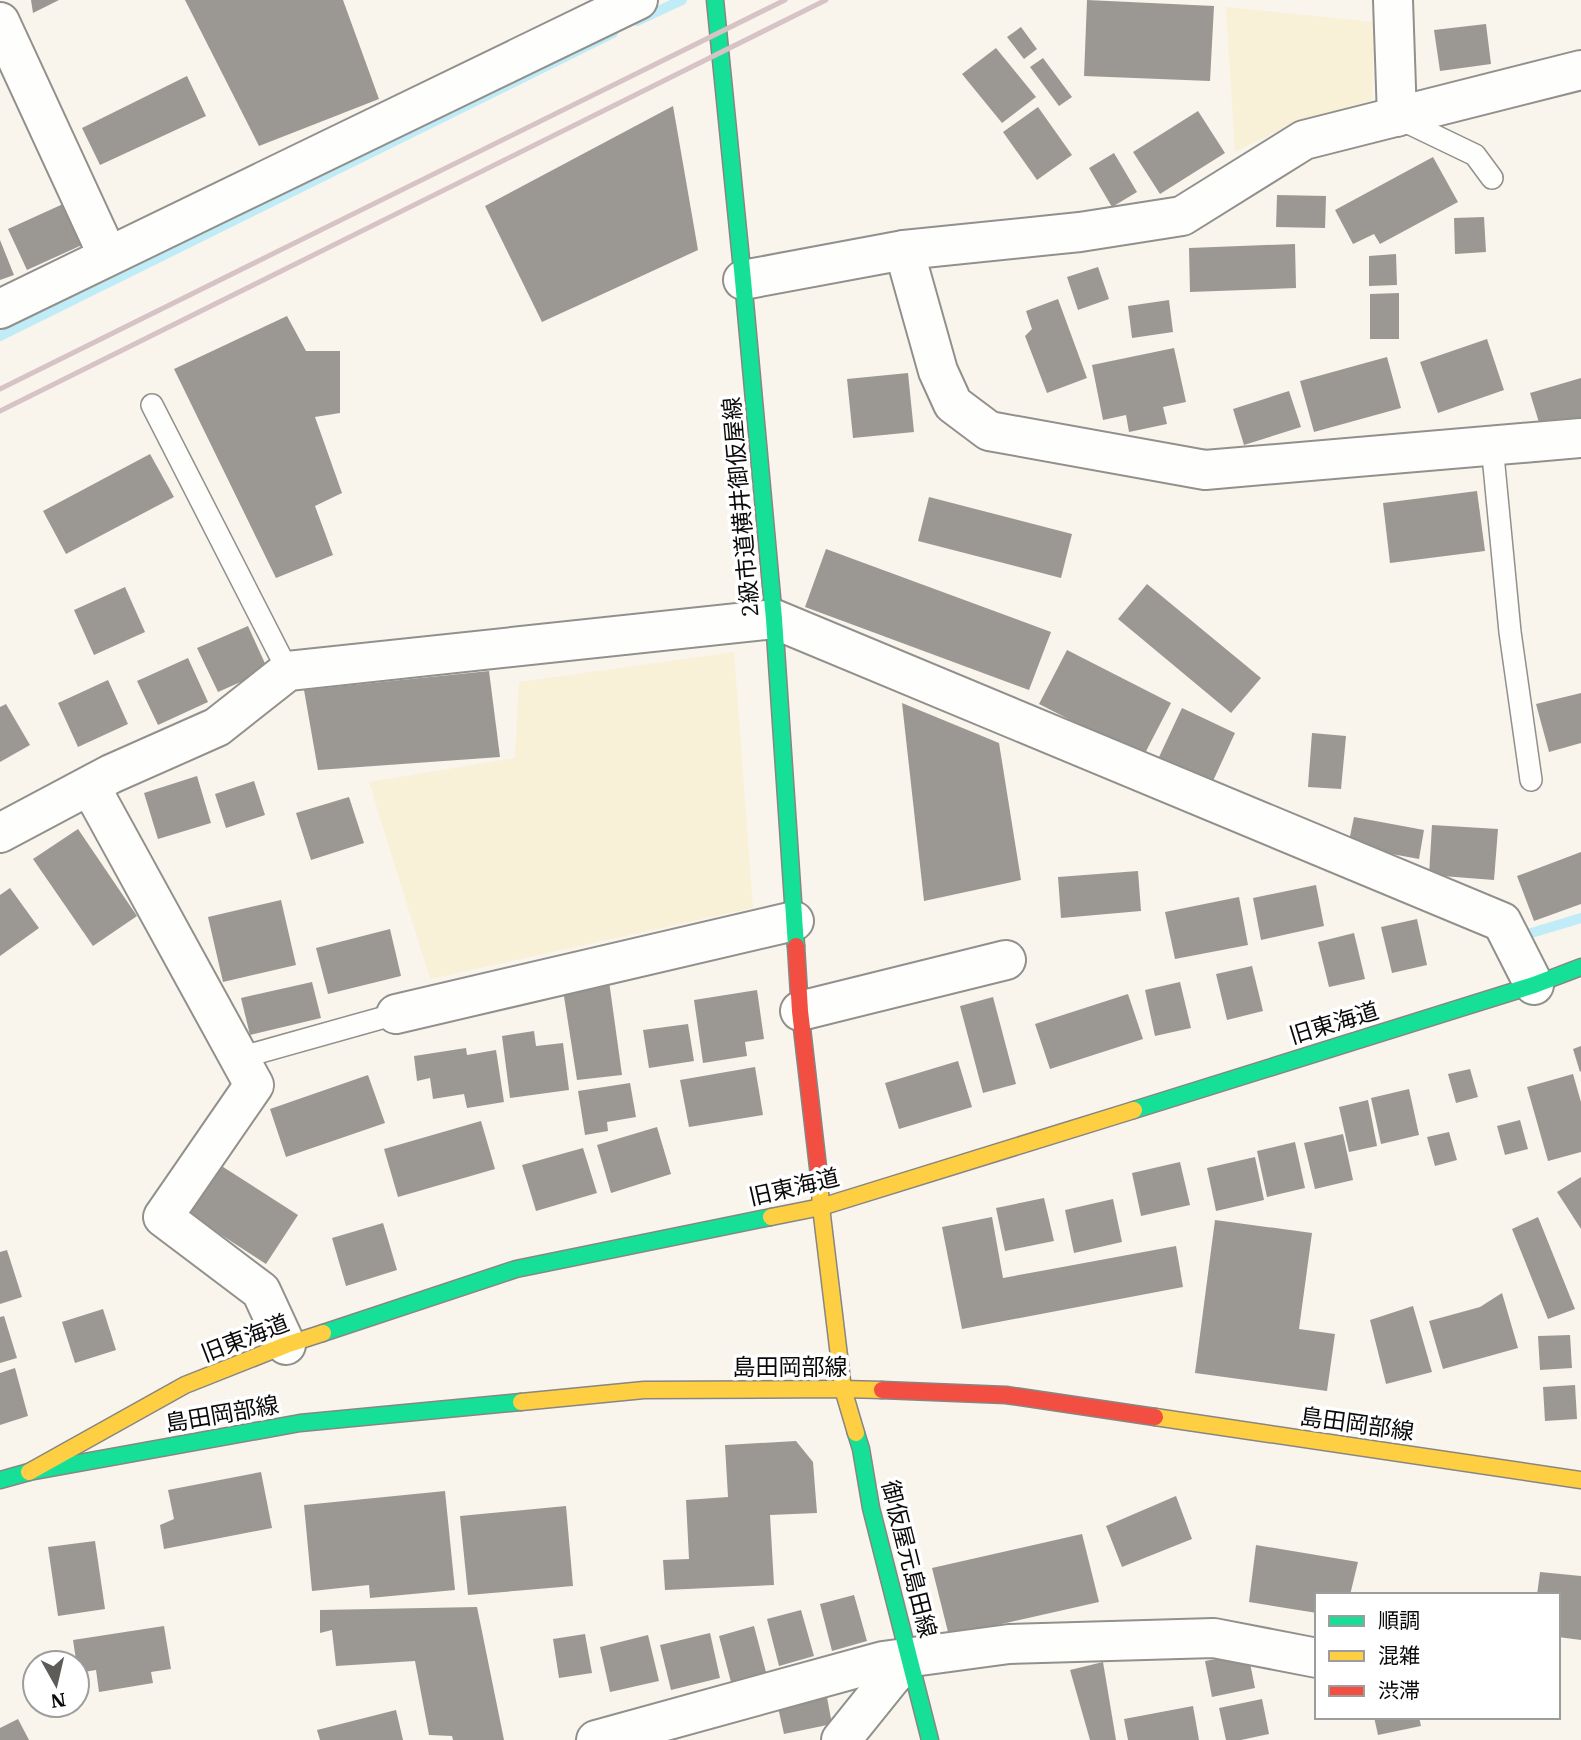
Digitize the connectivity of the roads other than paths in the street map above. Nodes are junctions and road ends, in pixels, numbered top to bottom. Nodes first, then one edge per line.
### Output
1 (639, 0) edge
2 (715, 0) edge
3 (1393, 0) edge
4 (0, 22) edge
5 (1581, 70) edge
6 (1396, 117) junction
7 (1492, 178) dead end
8 (904, 250) junction
9 (108, 256) junction
10 (744, 280) junction
11 (0, 309) edge
12 (152, 405) dead end
13 (1581, 438) edge
14 (1492, 445) junction
15 (774, 619) junction
16 (288, 671) junction
17 (1531, 780) dead end
18 (90, 786) junction
19 (0, 833) edge
20 (794, 921) junction
21 (1006, 960) dead end
22 (1581, 967) edge
23 (1534, 985) junction
24 (800, 1011) junction
25 (396, 1014) joint
26 (239, 1058) junction
27 (821, 1207) junction
28 (286, 1345) junction
29 (843, 1389) junction
30 (29, 1472) junction
31 (0, 1480) edge
32 (1581, 1480) edge
33 (910, 1658) junction
34 (1315, 1658) edge
35 (596, 1740) edge
36 (841, 1740) edge
37 (930, 1740) edge

1 - 9 street
2 - 10 street, 2級市道横井御仮屋線
3 - 6 street
4 - 9 street
5 - 6 street
6 - 7 lane
6 - 8 street
8 - 10 street
8 - 14 street
9 - 11 street
10 - 15 street, 2級市道横井御仮屋線
12 - 16 lane
13 - 14 street
14 - 17 lane
15 - 16 street
15 - 20 street, 2級市道横井御仮屋線
15 - 23 street
16 - 18 street
18 - 19 street
18 - 26 street
20 - 24 street, 2級市道横井御仮屋線
20 - 25 street
21 - 24 street
22 - 23 street, 旧東海道
23 - 27 street, 旧東海道
24 - 27 street, 2級市道横井御仮屋線
25 - 26 lane
26 - 28 street
27 - 28 street, 旧東海道
27 - 29 street, 御仮屋元島田線
28 - 30 street, 旧東海道
29 - 30 street, 島田岡部線
29 - 32 street, 島田岡部線
29 - 33 street, 御仮屋元島田線
30 - 31 street, 島田岡部線
33 - 34 street
33 - 35 street
33 - 36 street
33 - 37 street, 御仮屋元島田線

